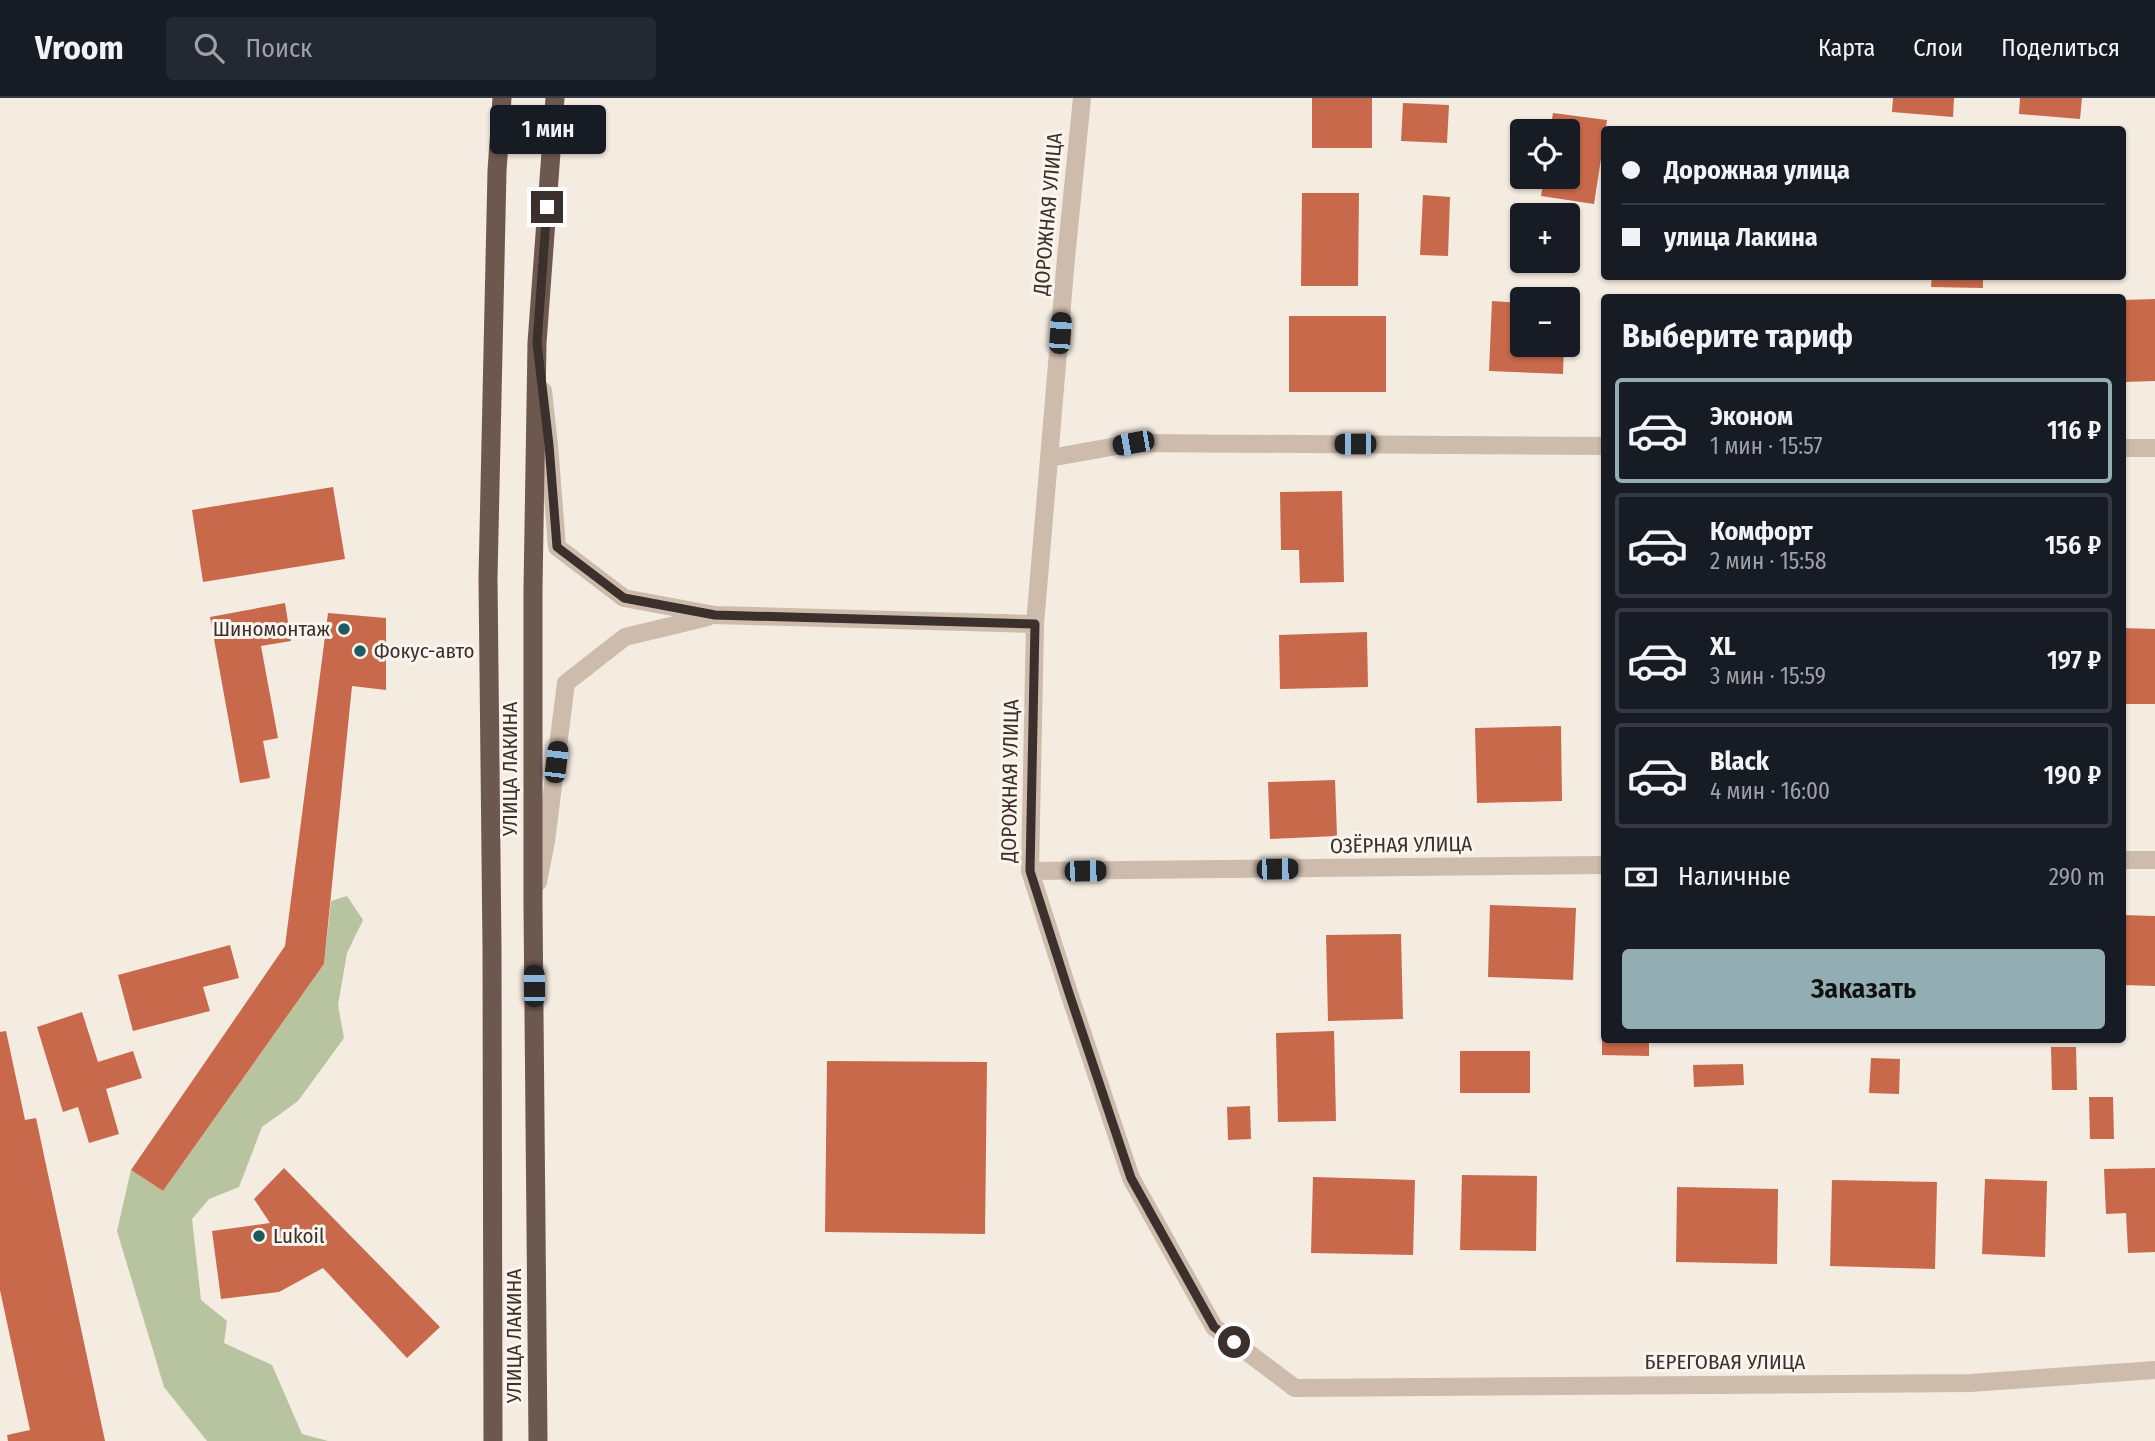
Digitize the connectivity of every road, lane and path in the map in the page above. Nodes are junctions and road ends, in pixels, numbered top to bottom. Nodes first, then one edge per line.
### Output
1 (502, 98) edge
2 (555, 98) edge
3 (1082, 98) edge
4 (537, 343) junction
5 (1601, 446) edge
6 (2126, 448) edge
7 (2155, 448) edge
8 (1050, 458) junction
9 (715, 615) junction
10 (1035, 624) junction
11 (2126, 860) edge
12 (2155, 860) edge
13 (1601, 866) edge
14 (1030, 871) junction
15 (533, 906) junction
16 (2155, 1370) edge
17 (1295, 1388) joint
18 (493, 1441) edge
19 (538, 1441) edge

1 - 18 highway, УЛИЦА ЛАКИНА
2 - 4 highway, УЛИЦА ЛАКИНА
3 - 8 street, ДОРОЖНАЯ УЛИЦА
4 - 9 street
4 - 15 highway, УЛИЦА ЛАКИНА
5 - 8 street
6 - 7 street
8 - 10 street, ДОРОЖНАЯ УЛИЦА
9 - 10 street
9 - 15 street
10 - 14 street, ДОРОЖНАЯ УЛИЦА
11 - 12 street
13 - 14 street, ОЗЁРНАЯ УЛИЦА
14 - 17 street, ДОРОЖНАЯ УЛИЦА
15 - 19 highway, УЛИЦА ЛАКИНА
16 - 17 street, БЕРЕГОВАЯ УЛИЦА

